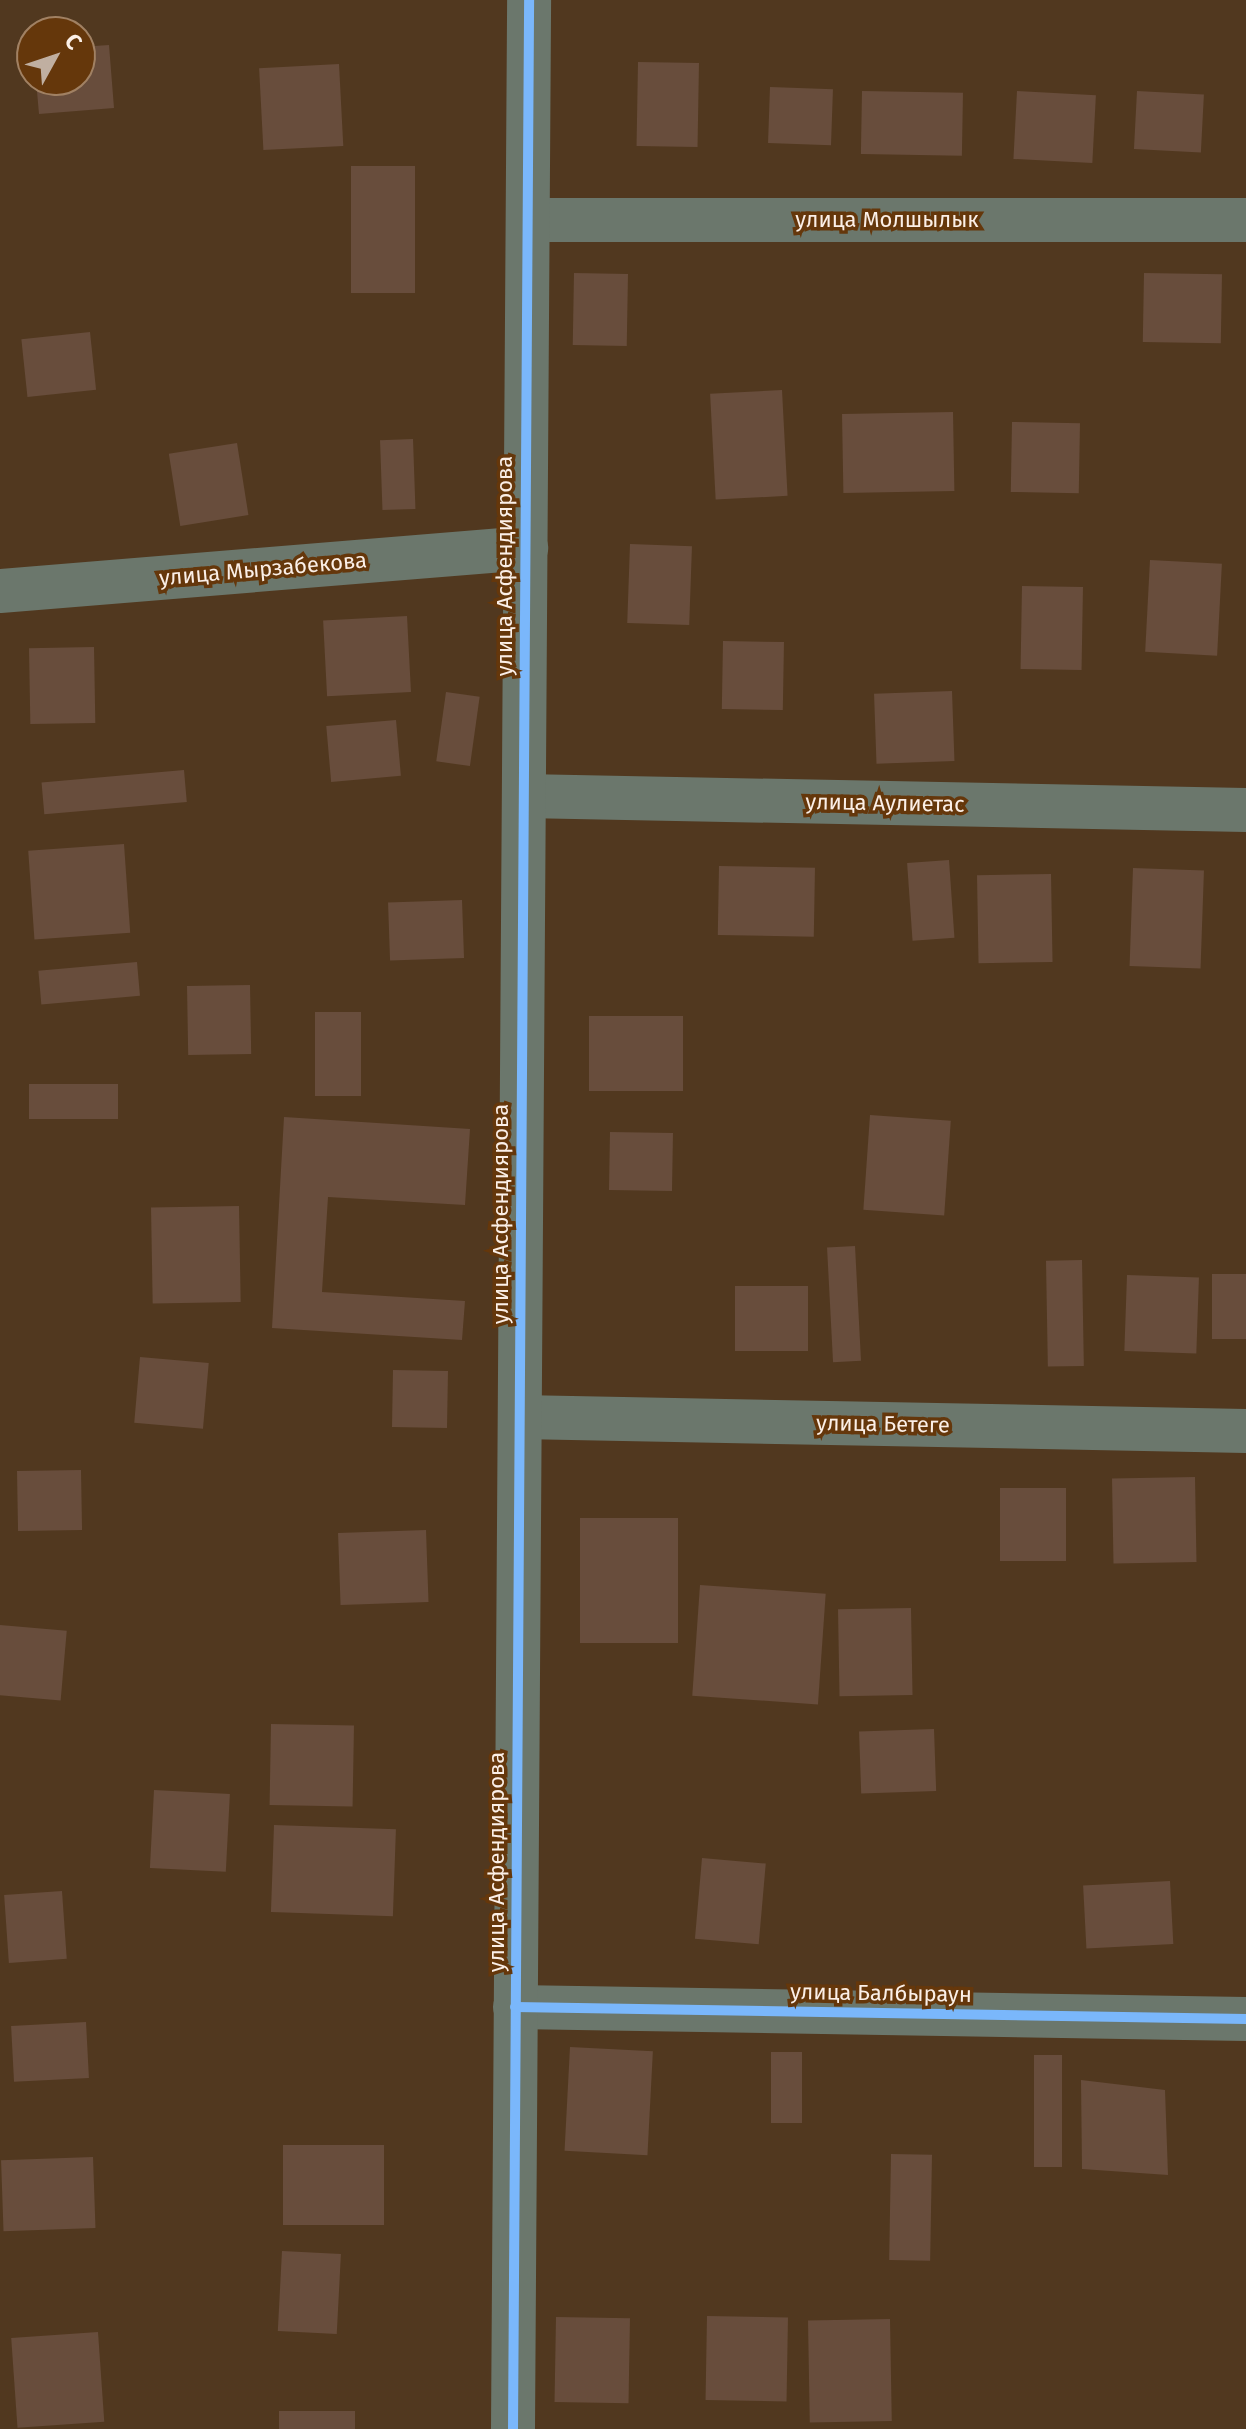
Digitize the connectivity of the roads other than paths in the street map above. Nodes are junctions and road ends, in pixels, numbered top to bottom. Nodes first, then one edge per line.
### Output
1 (529, 0) edge
2 (528, 220) junction
3 (1246, 220) edge
4 (526, 548) junction
5 (0, 591) edge
6 (524, 796) junction
7 (1246, 810) edge
8 (520, 1417) junction
9 (1246, 1431) edge
10 (515, 2007) junction
11 (1246, 2019) edge
12 (513, 2429) edge

1 - 2 street, улица Асфендиярова
2 - 3 street, улица Молшылык
2 - 4 street, улица Асфендиярова
4 - 5 street, улица Мырзабекова
4 - 6 street, улица Асфендиярова
6 - 7 street, улица Аулиетас
6 - 8 street, улица Асфендиярова
8 - 9 street, улица Бетеге
8 - 10 street, улица Асфендиярова
10 - 11 street, улица Балбыраун
10 - 12 street, улица Асфендиярова

